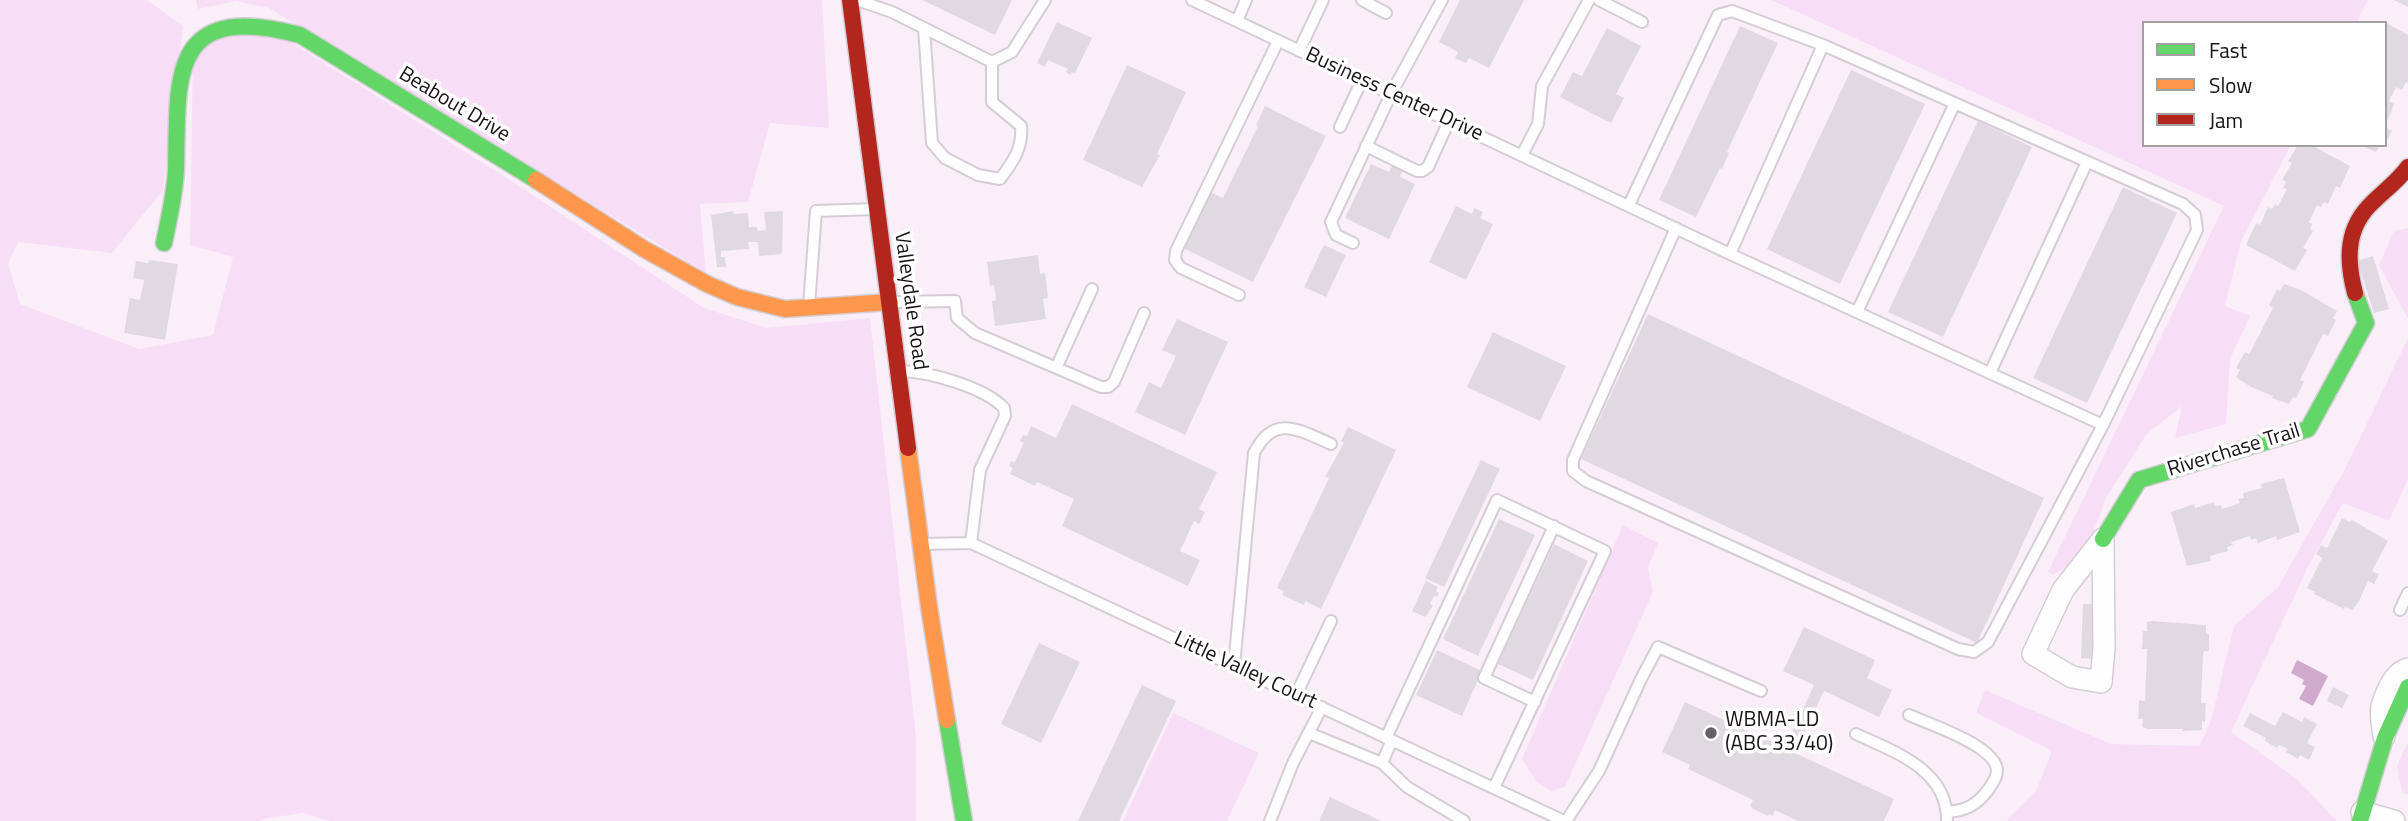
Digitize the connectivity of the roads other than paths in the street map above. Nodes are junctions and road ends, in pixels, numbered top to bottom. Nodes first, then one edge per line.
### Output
1 (850, 0) edge
2 (857, 0) edge
3 (894, 0) edge
4 (1045, 0) edge
5 (1192, 0) edge
6 (1246, 0) edge
7 (1323, 0) edge
8 (1362, 0) edge
9 (1442, 0) edge
10 (1589, 0) edge
11 (1599, 0) edge
12 (892, 12) junction
13 (1386, 13) dead end
14 (1237, 21) junction
15 (1642, 22) dead end
16 (924, 28) junction
17 (1279, 41) junction
18 (1823, 45) junction
19 (1299, 51) junction
20 (992, 62) junction
21 (1362, 80) junction
22 (1391, 94) junction
23 (1955, 103) junction
24 (1449, 121) junction
25 (1340, 127) dead end
26 (1366, 146) junction
27 (1522, 155) junction
28 (2087, 162) junction
29 (2408, 167) edge
30 (1629, 205) junction
31 (876, 209) junction
32 (1676, 228) junction
33 (164, 243) dead end
34 (1353, 243) dead end
35 (1730, 254) junction
36 (1092, 289) dead end
37 (1239, 295) dead end
38 (890, 302) junction
39 (808, 309) junction
40 (1144, 313) dead end
41 (1857, 313) junction
42 (1057, 366) junction
43 (899, 371) junction
44 (1990, 373) junction
45 (2103, 425) junction
46 (1331, 444) dead end
47 (1554, 526) junction
48 (2103, 539) junction
49 (971, 543) junction
50 (921, 545) junction
51 (2408, 593) edge
52 (929, 607) junction
53 (2400, 610) dead end
54 (1331, 621) dead end
55 (1234, 666) junction
56 (2408, 669) edge
57 (1761, 691) dead end
58 (2402, 694) edge
59 (1296, 695) junction
60 (1535, 702) junction
61 (1322, 707) junction
62 (1909, 715) dead end
63 (2408, 719) edge
64 (1309, 733) junction
65 (1856, 734) dead end
66 (2385, 738) junction
67 (1389, 739) junction
68 (1382, 763) junction
69 (1494, 788) junction
70 (946, 809) dead end
71 (1947, 816) edge
72 (2361, 817) edge
73 (964, 821) edge
74 (1270, 821) edge
75 (1464, 821) edge
76 (1565, 821) edge
77 (2394, 821) edge

1 - 31 street, Valleydale Road
2 - 12 lane
3 - 12 lane
4 - 20 lane
5 - 14 lane, Business Center Drive
6 - 14 lane
7 - 19 lane
8 - 13 lane
9 - 22 lane
10 - 27 lane
11 - 15 lane
12 - 16 lane
14 - 17 lane, Business Center Drive
16 - 20 lane
16 - 20 lane
17 - 19 lane, Business Center Drive
17 - 37 lane
18 - 23 lane
18 - 30 lane
18 - 35 lane
19 - 21 lane, Business Center Drive
21 - 22 lane, Business Center Drive
21 - 25 lane
22 - 24 lane, Business Center Drive
22 - 26 lane
23 - 28 lane
23 - 41 lane
24 - 26 lane
24 - 27 lane, Business Center Drive
26 - 34 lane
27 - 30 lane, Business Center Drive
28 - 44 lane
28 - 45 lane
29 - 48 street, Riverchase Trail
30 - 32 lane, Business Center Drive
31 - 38 street, Valleydale Road
31 - 39 lane
32 - 35 lane, Business Center Drive
32 - 45 lane
33 - 39 street, Beabout Drive
35 - 41 lane, Business Center Drive
36 - 42 lane
38 - 39 street, Beabout Drive
38 - 42 lane
38 - 43 street, Valleydale Road
40 - 42 lane
41 - 44 lane, Business Center Drive
43 - 49 lane
43 - 50 street, Valleydale Road
44 - 45 lane, Business Center Drive
46 - 55 lane
47 - 60 lane
47 - 60 lane
47 - 67 lane
48 - 48 street, Riverchase Trail
49 - 50 lane, Little Valley Court
49 - 55 lane, Little Valley Court
50 - 52 street, Valleydale Road
51 - 53 lane
52 - 70 street, Valleydale Road
52 - 73 street, Valleydale Road
54 - 59 lane
55 - 59 lane, Little Valley Court
56 - 58 street
57 - 76 lane
58 - 66 street
59 - 61 lane, Little Valley Court
60 - 69 lane
61 - 64 lane
61 - 67 lane, Little Valley Court
62 - 71 lane
63 - 66 street
64 - 68 lane
64 - 74 lane
65 - 71 lane
66 - 72 street
67 - 68 lane
67 - 69 lane, Little Valley Court
68 - 75 lane
69 - 76 lane, Little Valley Court
72 - 77 street

